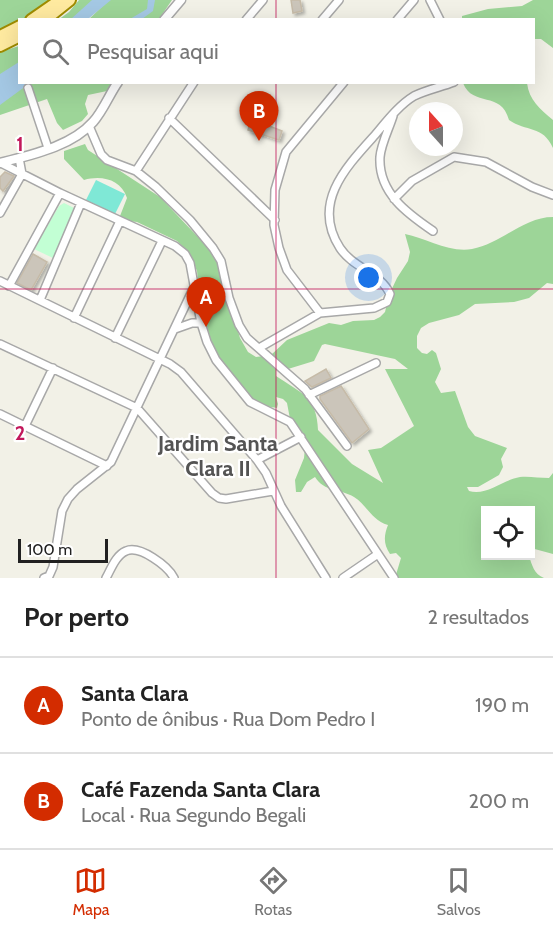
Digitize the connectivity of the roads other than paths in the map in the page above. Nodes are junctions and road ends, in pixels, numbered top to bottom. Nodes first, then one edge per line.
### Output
1 (60, 0) edge
2 (70, 0) edge
3 (181, 0) edge
4 (263, 0) edge
5 (339, 0) edge
6 (414, 0) edge
7 (430, 0) edge
8 (34, 18) edge
9 (48, 18) edge
10 (166, 18) edge
11 (248, 18) edge
12 (324, 18) edge
13 (399, 18) edge
14 (439, 18) edge
15 (18, 27) edge
16 (0, 36) edge
17 (18, 37) edge
18 (0, 46) edge
19 (117, 84) edge
20 (193, 84) edge
21 (342, 84) edge
22 (448, 84) edge
23 (28, 88) dead end
24 (394, 114) junction
25 (169, 118) junction
26 (89, 126) junction
27 (48, 148) junction
28 (19, 158) junction
29 (0, 163) edge
30 (136, 171) junction
31 (22, 174) junction
32 (60, 193) junction
33 (553, 195) edge
34 (9, 199) junction
35 (394, 199) junction
36 (81, 203) junction
37 (0, 207) edge
38 (0, 213) edge
39 (275, 220) junction
40 (120, 221) junction
41 (433, 231) dead end
42 (162, 240) junction
43 (0, 281) edge
44 (195, 285) junction
45 (9, 286) junction
46 (39, 300) junction
47 (320, 313) junction
48 (74, 318) junction
49 (201, 323) junction
50 (175, 329) junction
51 (115, 338) junction
52 (0, 344) edge
53 (258, 348) junction
54 (160, 360) junction
55 (376, 363) dead end
56 (53, 368) junction
57 (309, 395) junction
58 (137, 408) junction
59 (0, 414) edge
60 (25, 426) junction
61 (301, 437) junction
62 (347, 446) dead end
63 (257, 460) junction
64 (107, 466) junction
65 (273, 491) junction
66 (378, 554) junction
67 (44, 578) edge
68 (106, 578) edge
69 (174, 578) edge
70 (326, 578) edge
71 (343, 578) edge
72 (393, 578) edge

1 - 8 main road
2 - 9 main road
3 - 10 street
4 - 11 street
5 - 12 street
6 - 13 street
7 - 14 street
15 - 16 main road
17 - 18 main road
19 - 26 street
20 - 25 street
21 - 39 street
22 - 24 street
23 - 27 street
24 - 35 street
24 - 47 street
25 - 30 street
25 - 39 street
26 - 27 street
26 - 30 street
27 - 28 street
28 - 29 street
28 - 31 street
29 - 31 street
30 - 53 street
31 - 32 street
31 - 34 street
32 - 36 street
32 - 45 street
33 - 35 street
34 - 37 street
34 - 38 street
35 - 41 street
36 - 40 street
36 - 46 street
39 - 47 street
40 - 42 street
40 - 48 street
42 - 44 street
42 - 51 street
43 - 45 street
44 - 49 street
44 - 50 street
45 - 46 street
46 - 48 street
47 - 53 street
48 - 51 street
49 - 50 street
49 - 61 street
50 - 54 street
51 - 54 street
52 - 56 street
53 - 57 street
54 - 58 street
54 - 63 street
55 - 57 street
56 - 58 street
56 - 60 street
57 - 62 street
58 - 64 street
58 - 65 street
59 - 60 street
60 - 64 street
61 - 63 street
61 - 66 street
63 - 65 street
64 - 67 street
65 - 70 street
66 - 71 street
66 - 72 street
68 - 69 street

